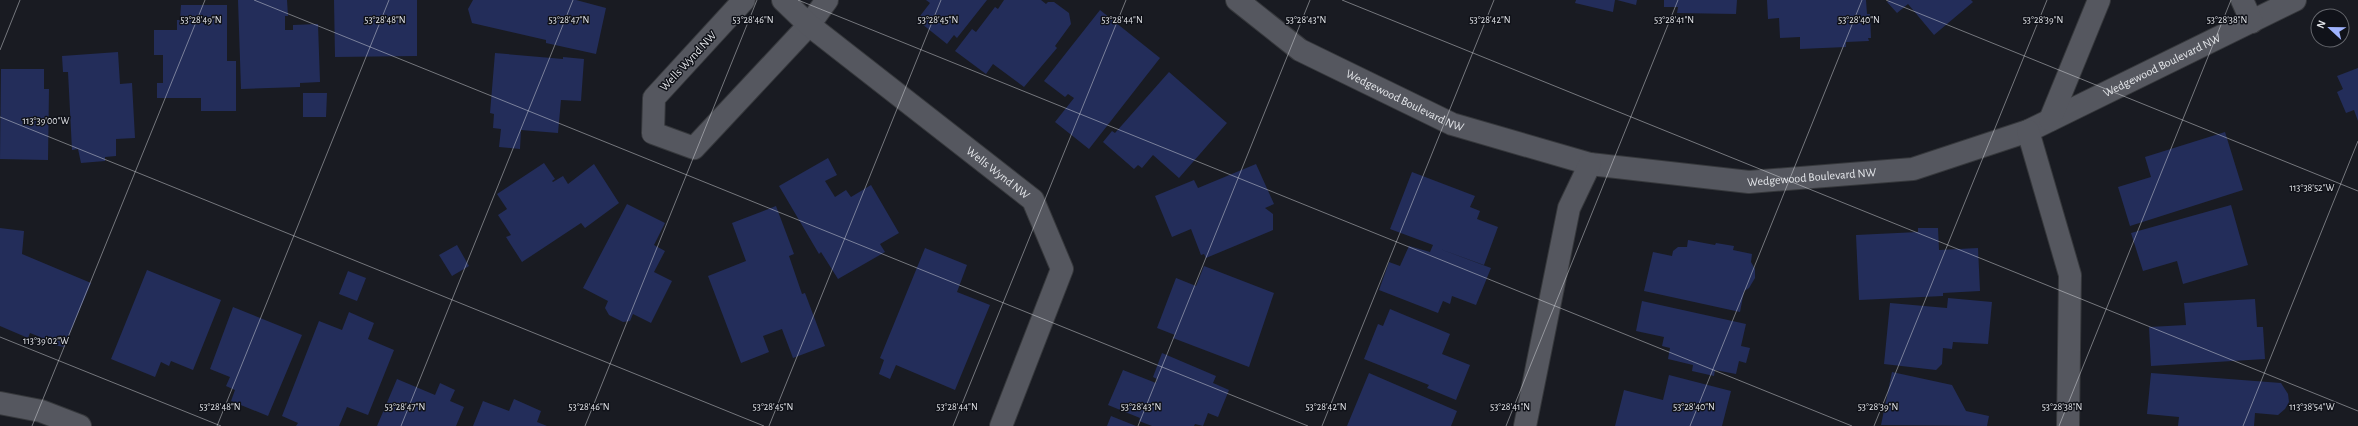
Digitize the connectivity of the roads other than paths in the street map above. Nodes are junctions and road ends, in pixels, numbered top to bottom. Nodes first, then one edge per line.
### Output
1 (744, 0) edge
2 (783, 0) edge
3 (827, 0) edge
4 (1237, 0) edge
5 (2099, 0) edge
6 (2242, 0) edge
7 (2295, 0) edge
8 (2252, 22) junction
9 (809, 25) junction
10 (2050, 120) junction
11 (2028, 131) junction
12 (1590, 164) junction
13 (0, 403) edge
14 (80, 426) edge
15 (1000, 426) edge
16 (1525, 426) edge
17 (2068, 426) edge

1 - 9 street, Wells Wynd NW
2 - 9 street, Wells Wynd NW
3 - 9 street
4 - 12 street, Wedgewood Boulevard NW
5 - 10 street
6 - 8 street
7 - 8 street, Wedgewood Boulevard NW
8 - 10 street, Wedgewood Boulevard NW
9 - 15 street, Wells Wynd NW
10 - 11 street, Wedgewood Boulevard NW
11 - 12 street, Wedgewood Boulevard NW
11 - 17 street
12 - 16 street
13 - 14 street

